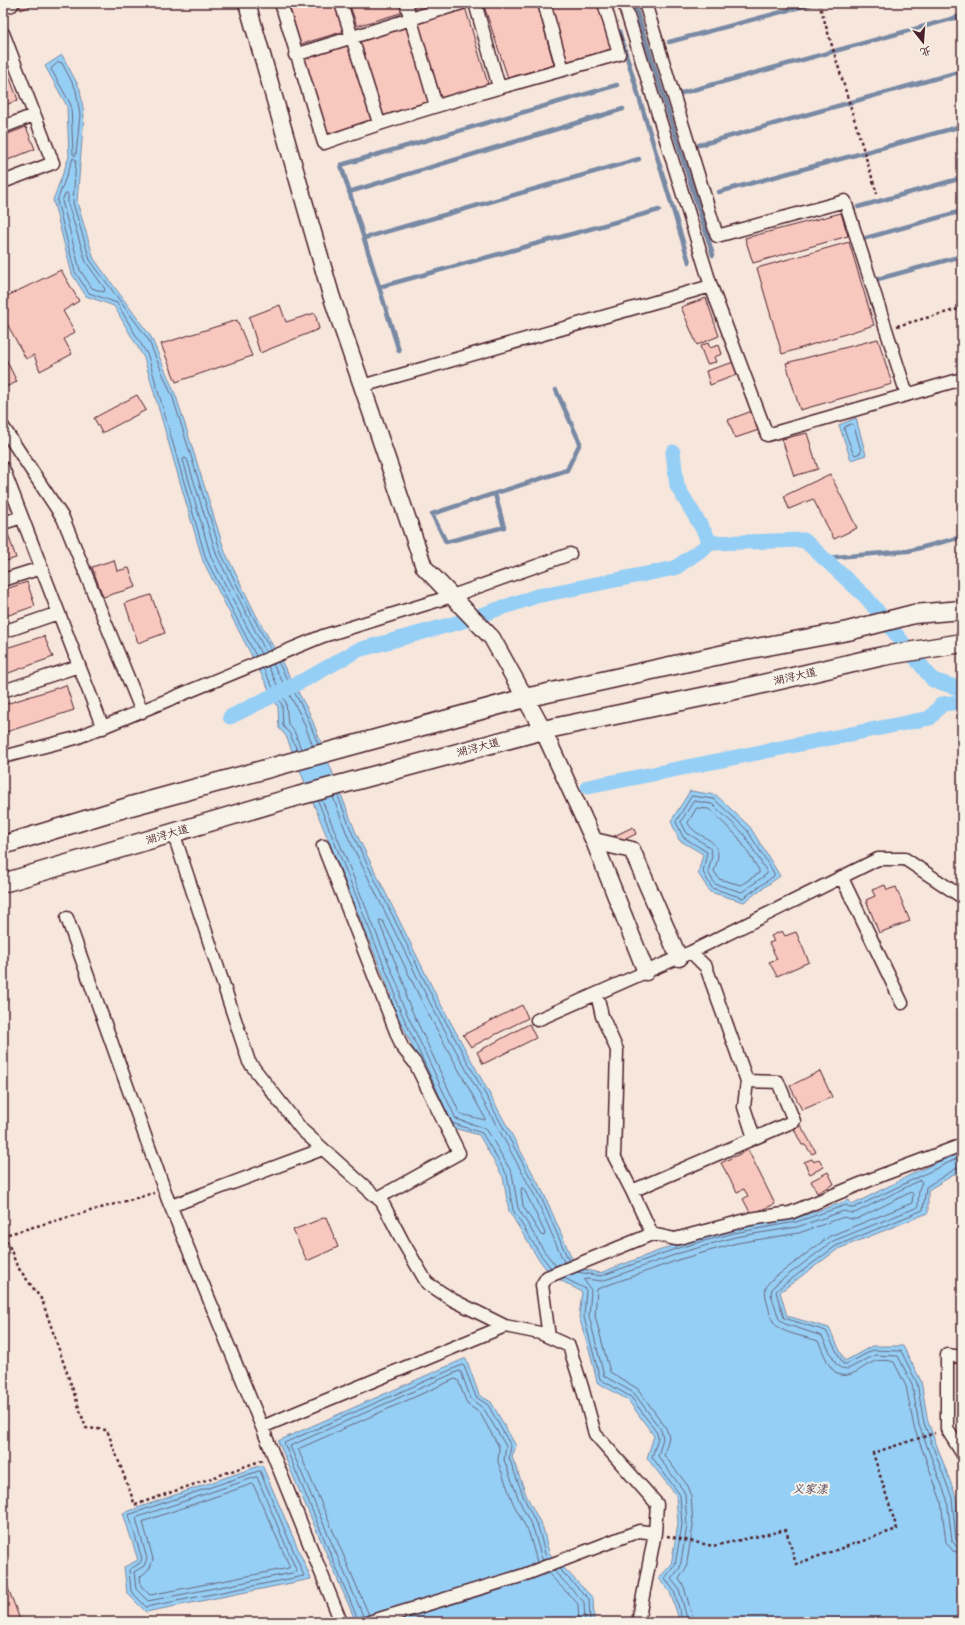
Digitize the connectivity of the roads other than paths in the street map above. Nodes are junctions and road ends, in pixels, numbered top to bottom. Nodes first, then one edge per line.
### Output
1 (11, 3) edge
2 (247, 3) edge
3 (281, 3) edge
4 (341, 3) edge
5 (406, 3) edge
6 (462, 3) edge
7 (475, 3) edge
8 (544, 3) edge
9 (604, 3) edge
10 (624, 3) edge
11 (645, 3) edge
12 (3, 8) edge
13 (410, 19) junction
14 (3, 33) edge
15 (352, 37) junction
16 (296, 55) junction
17 (8, 64) edge
18 (563, 70) junction
19 (499, 88) junction
20 (436, 106) junction
21 (34, 115) junction
22 (379, 123) junction
23 (3, 127) edge
24 (3, 182) edge
25 (712, 286) junction
26 (962, 379) edge
27 (362, 386) junction
28 (907, 395) junction
29 (3, 427) edge
30 (3, 468) edge
31 (22, 517) junction
32 (3, 523) edge
33 (570, 554) dead end
34 (41, 568) junction
35 (3, 580) edge
36 (452, 596) junction
37 (962, 610) edge
38 (58, 613) junction
39 (3, 632) edge
40 (957, 644) edge
41 (79, 666) junction
42 (3, 691) edge
43 (525, 698) junction
44 (142, 712) junction
45 (103, 728) junction
46 (542, 730) junction
47 (3, 757) edge
48 (173, 832) junction
49 (594, 841) junction
50 (3, 845) edge
51 (323, 846) dead end
52 (842, 878) junction
53 (3, 883) edge
54 (962, 897) edge
55 (67, 918) dead end
56 (685, 955) junction
57 (646, 972) junction
58 (597, 994) junction
59 (902, 1003) dead end
60 (537, 1020) dead end
61 (747, 1081) junction
62 (754, 1138) junction
63 (962, 1145) edge
64 (323, 1149) junction
65 (632, 1191) junction
66 (378, 1198) junction
67 (171, 1206) junction
68 (652, 1234) junction
69 (505, 1326) junction
70 (549, 1337) junction
71 (962, 1357) edge
72 (262, 1427) junction
73 (962, 1453) edge
74 (655, 1534) junction
75 (341, 1622) edge
76 (369, 1622) edge
77 (638, 1622) edge

1 - 12 street
2 - 27 street
3 - 16 street
4 - 15 street
5 - 13 street
6 - 13 street
7 - 19 street
8 - 18 street
9 - 18 street
10 - 25 street
11 - 28 street
13 - 15 street
13 - 20 street
14 - 17 street
15 - 16 street
15 - 22 street
16 - 22 street
17 - 21 street
18 - 19 street
19 - 20 street
20 - 22 street
21 - 23 street
21 - 24 street
25 - 27 street
25 - 28 street
26 - 28 street
27 - 36 street
29 - 44 street
30 - 31 street
31 - 32 street
31 - 34 street
33 - 36 street
34 - 35 street
34 - 38 street
36 - 43 street
36 - 44 street
37 - 43 main road
38 - 39 street
38 - 41 street
40 - 46 main road, 湖浔大道
41 - 42 street
41 - 45 street
43 - 46 street
43 - 50 main road
44 - 45 street
45 - 47 street
46 - 48 main road, 湖浔大道
46 - 49 street
48 - 53 main road, 湖浔大道
48 - 64 street
49 - 56 street
49 - 57 street
51 - 66 street
52 - 54 street
52 - 56 street
52 - 59 street
55 - 67 street
56 - 57 street
56 - 61 street
57 - 58 street
58 - 60 street
58 - 65 street
61 - 62 street
61 - 62 street
62 - 65 street
63 - 68 street
64 - 66 street
64 - 67 street
65 - 68 street
66 - 69 street
67 - 72 street
68 - 70 street
69 - 70 street
69 - 72 street
70 - 74 street
71 - 73 street
72 - 75 street
74 - 76 street
74 - 77 street

